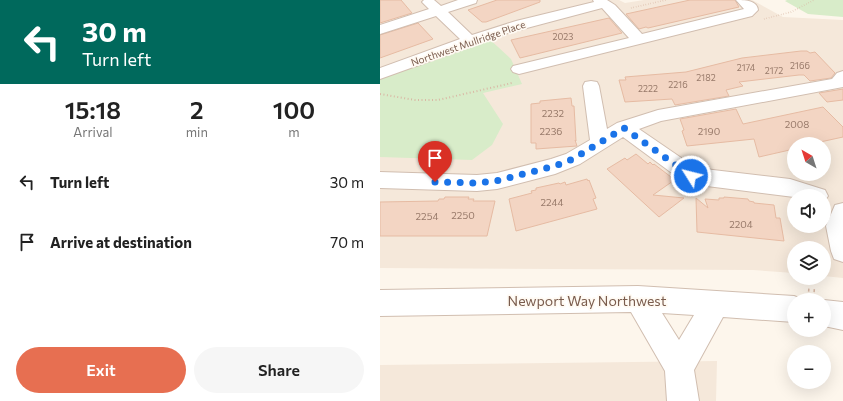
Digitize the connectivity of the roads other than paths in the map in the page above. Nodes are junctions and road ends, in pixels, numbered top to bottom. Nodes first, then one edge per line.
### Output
1 (427, 0) edge
2 (471, 0) edge
3 (742, 0) edge
4 (601, 2) edge
5 (438, 11) junction
6 (380, 30) edge
7 (638, 39) junction
8 (470, 41) junction
9 (519, 69) dead end
10 (380, 74) edge
11 (843, 76) edge
12 (591, 86) dead end
13 (624, 128) junction
14 (600, 142) junction
15 (380, 180) edge
16 (796, 189) edge
17 (831, 201) edge
18 (843, 205) edge
19 (843, 212) edge
20 (843, 251) edge
21 (638, 299) junction
22 (716, 302) junction
23 (380, 303) edge
24 (787, 308) edge
25 (831, 314) edge
26 (843, 316) edge
27 (679, 368) junction
28 (683, 401) edge

1 - 5 street
2 - 5 street
3 - 7 street
4 - 7 street
4 - 8 street, Northwest Mullridge Place
5 - 6 street
5 - 8 street
7 - 9 street
8 - 10 street, Northwest Mullridge Place
11 - 13 street
12 - 14 street
13 - 14 street
13 - 16 street
14 - 15 street
17 - 18 street
19 - 20 street
21 - 22 street, Newport Way Northwest
21 - 23 street, Newport Way Northwest
21 - 27 street
22 - 24 street, Newport Way Northwest
22 - 27 street
25 - 26 street
27 - 28 street

